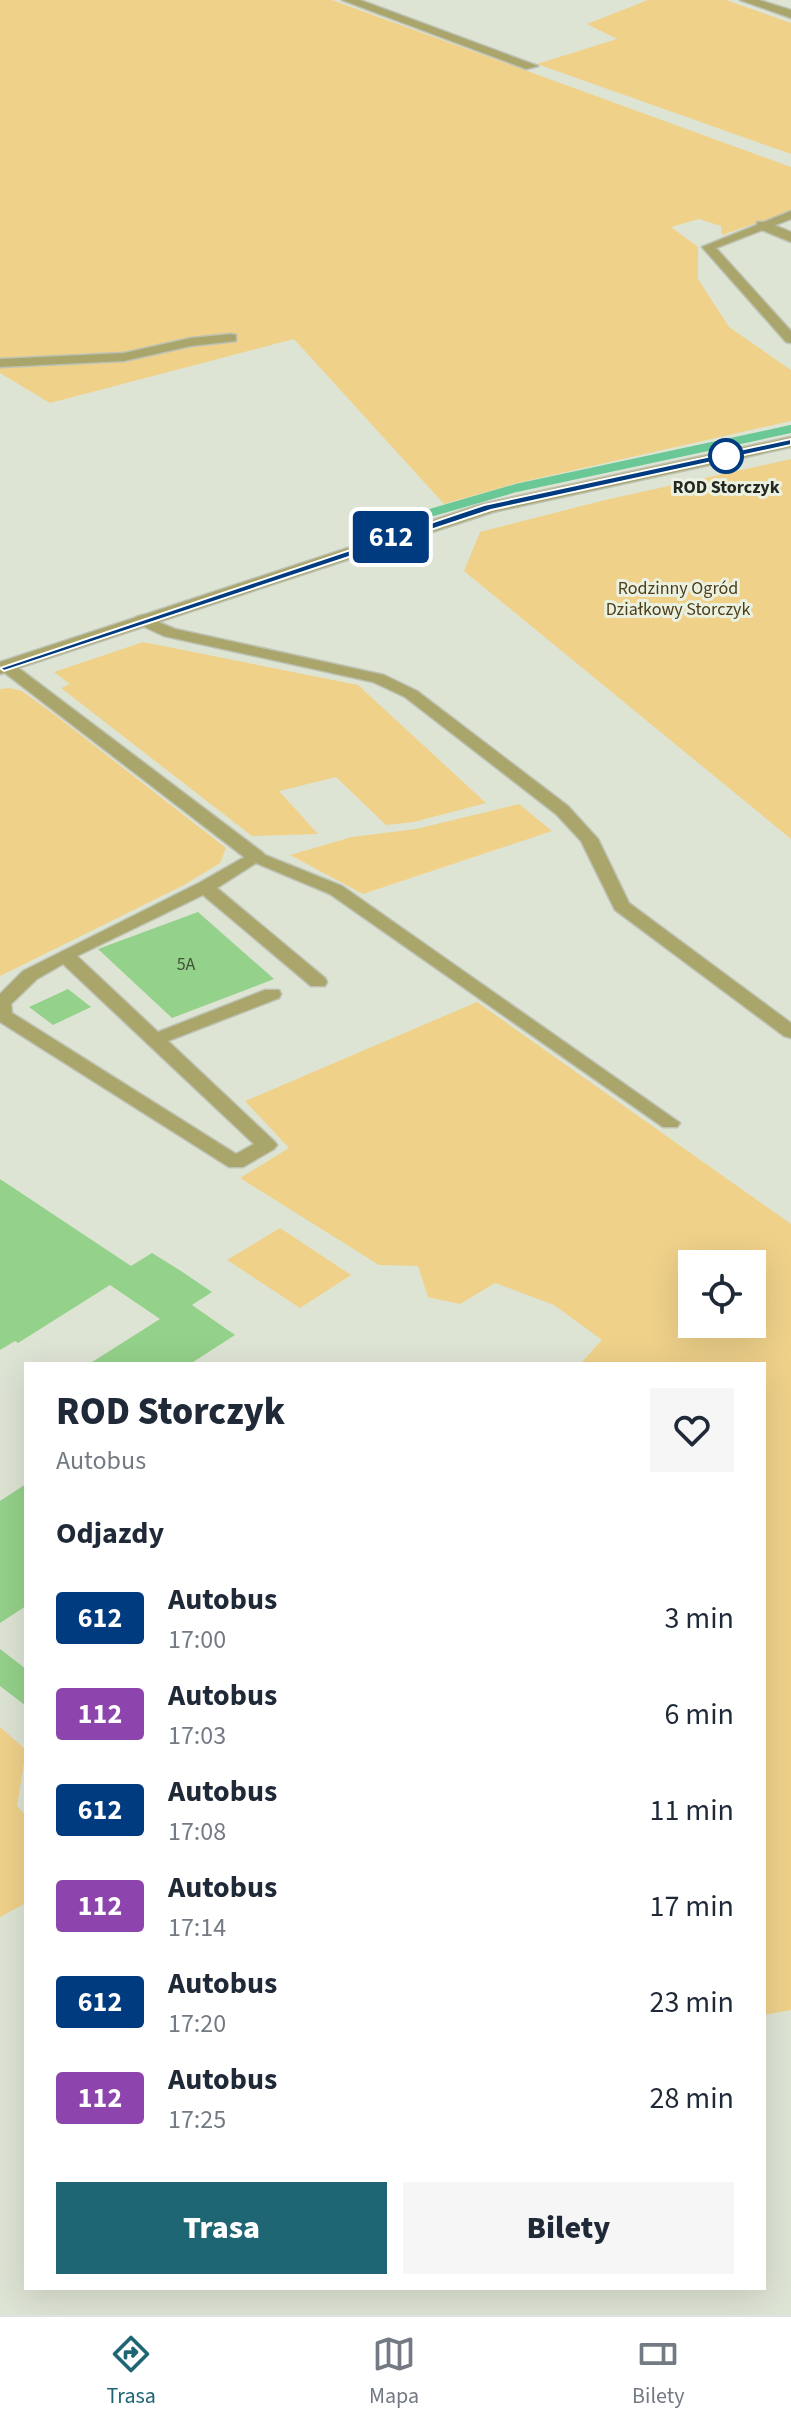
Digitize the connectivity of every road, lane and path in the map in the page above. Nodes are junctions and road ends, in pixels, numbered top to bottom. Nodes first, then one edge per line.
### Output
1 (348, 0) edge
2 (746, 0) edge
3 (791, 14) edge
4 (531, 66) dead end
5 (791, 215) edge
6 (762, 225) junction
7 (791, 237) edge
8 (231, 338) dead end
9 (791, 339) edge
10 (0, 363) edge
11 (791, 442) edge
12 (142, 620) junction
13 (7, 666) edge
14 (255, 856) junction
15 (205, 887) junction
16 (65, 955) junction
17 (318, 982) dead end
18 (272, 994) dead end
19 (791, 1032) edge
20 (154, 1040) junction
21 (670, 1123) dead end

1 - 4 street
2 - 3 street
5 - 6 lane
6 - 7 street
6 - 9 lane
8 - 10 lane
11 - 12 street
12 - 13 street
12 - 19 lane
13 - 14 street
14 - 15 lane
14 - 21 lane
15 - 16 lane
15 - 17 lane
16 - 20 lane
16 - 20 lane
18 - 20 lane

